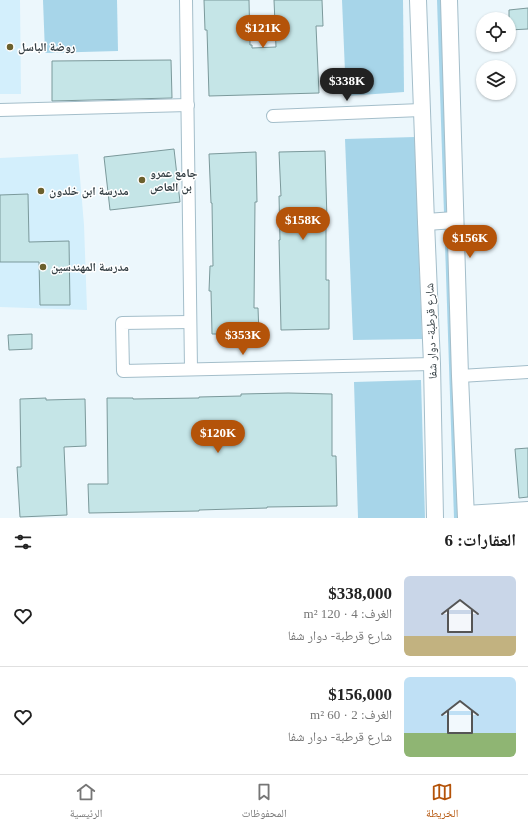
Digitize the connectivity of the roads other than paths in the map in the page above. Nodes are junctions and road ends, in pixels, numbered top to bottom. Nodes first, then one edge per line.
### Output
1 (186, 0) edge
2 (418, 0) edge
3 (449, 0) edge
4 (188, 105) junction
5 (0, 110) edge
6 (421, 110) junction
7 (273, 116) dead end
8 (455, 220) junction
9 (426, 222) junction
10 (190, 322) junction
11 (432, 364) junction
12 (191, 369) junction
13 (528, 372) edge
14 (460, 376) junction
15 (528, 510) edge
16 (466, 516) edge
17 (435, 518) edge

1 - 4 street
2 - 6 main road, شارع قرطبة- دوار شفا
3 - 8 main road
4 - 5 street
4 - 10 street
6 - 7 street
6 - 9 main road, شارع قرطبة- دوار شفا
8 - 9 main road
8 - 14 main road
9 - 11 main road, شارع قرطبة- دوار شفا
10 - 12 street
10 - 12 street
11 - 12 street
11 - 17 main road, شارع قرطبة- دوار شفا
13 - 14 street
14 - 16 main road
15 - 16 main road

